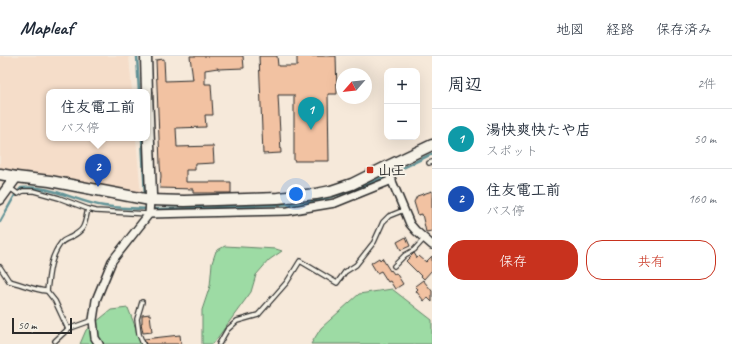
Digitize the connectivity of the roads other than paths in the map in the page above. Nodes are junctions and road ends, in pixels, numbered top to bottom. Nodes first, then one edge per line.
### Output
1 (146, 56) edge
2 (147, 89) edge
3 (149, 141) edge
4 (432, 145) edge
5 (386, 167) junction
6 (0, 174) edge
7 (16, 177) junction
8 (392, 180) junction
9 (9, 188) junction
10 (0, 200) edge
11 (148, 206) junction
12 (88, 209) junction
13 (404, 210) junction
14 (424, 238) junction
15 (432, 244) edge
16 (394, 266) dead end
17 (0, 267) edge
18 (48, 291) junction
19 (142, 302) dead end
20 (93, 320) junction
21 (68, 329) junction
22 (55, 341) dead end
23 (99, 344) edge
24 (143, 344) edge
25 (219, 344) edge

1 - 2 street
3 - 11 street
4 - 5 street
5 - 8 street
5 - 11 street
6 - 7 street
7 - 9 street
7 - 11 street
8 - 11 street
8 - 13 street
9 - 10 street
9 - 12 lane
11 - 12 lane
11 - 20 street
12 - 18 lane
13 - 14 street
13 - 25 lane
14 - 15 street
14 - 16 lane
17 - 18 lane
18 - 21 lane
19 - 24 lane
20 - 21 lane
20 - 23 street
21 - 22 lane

